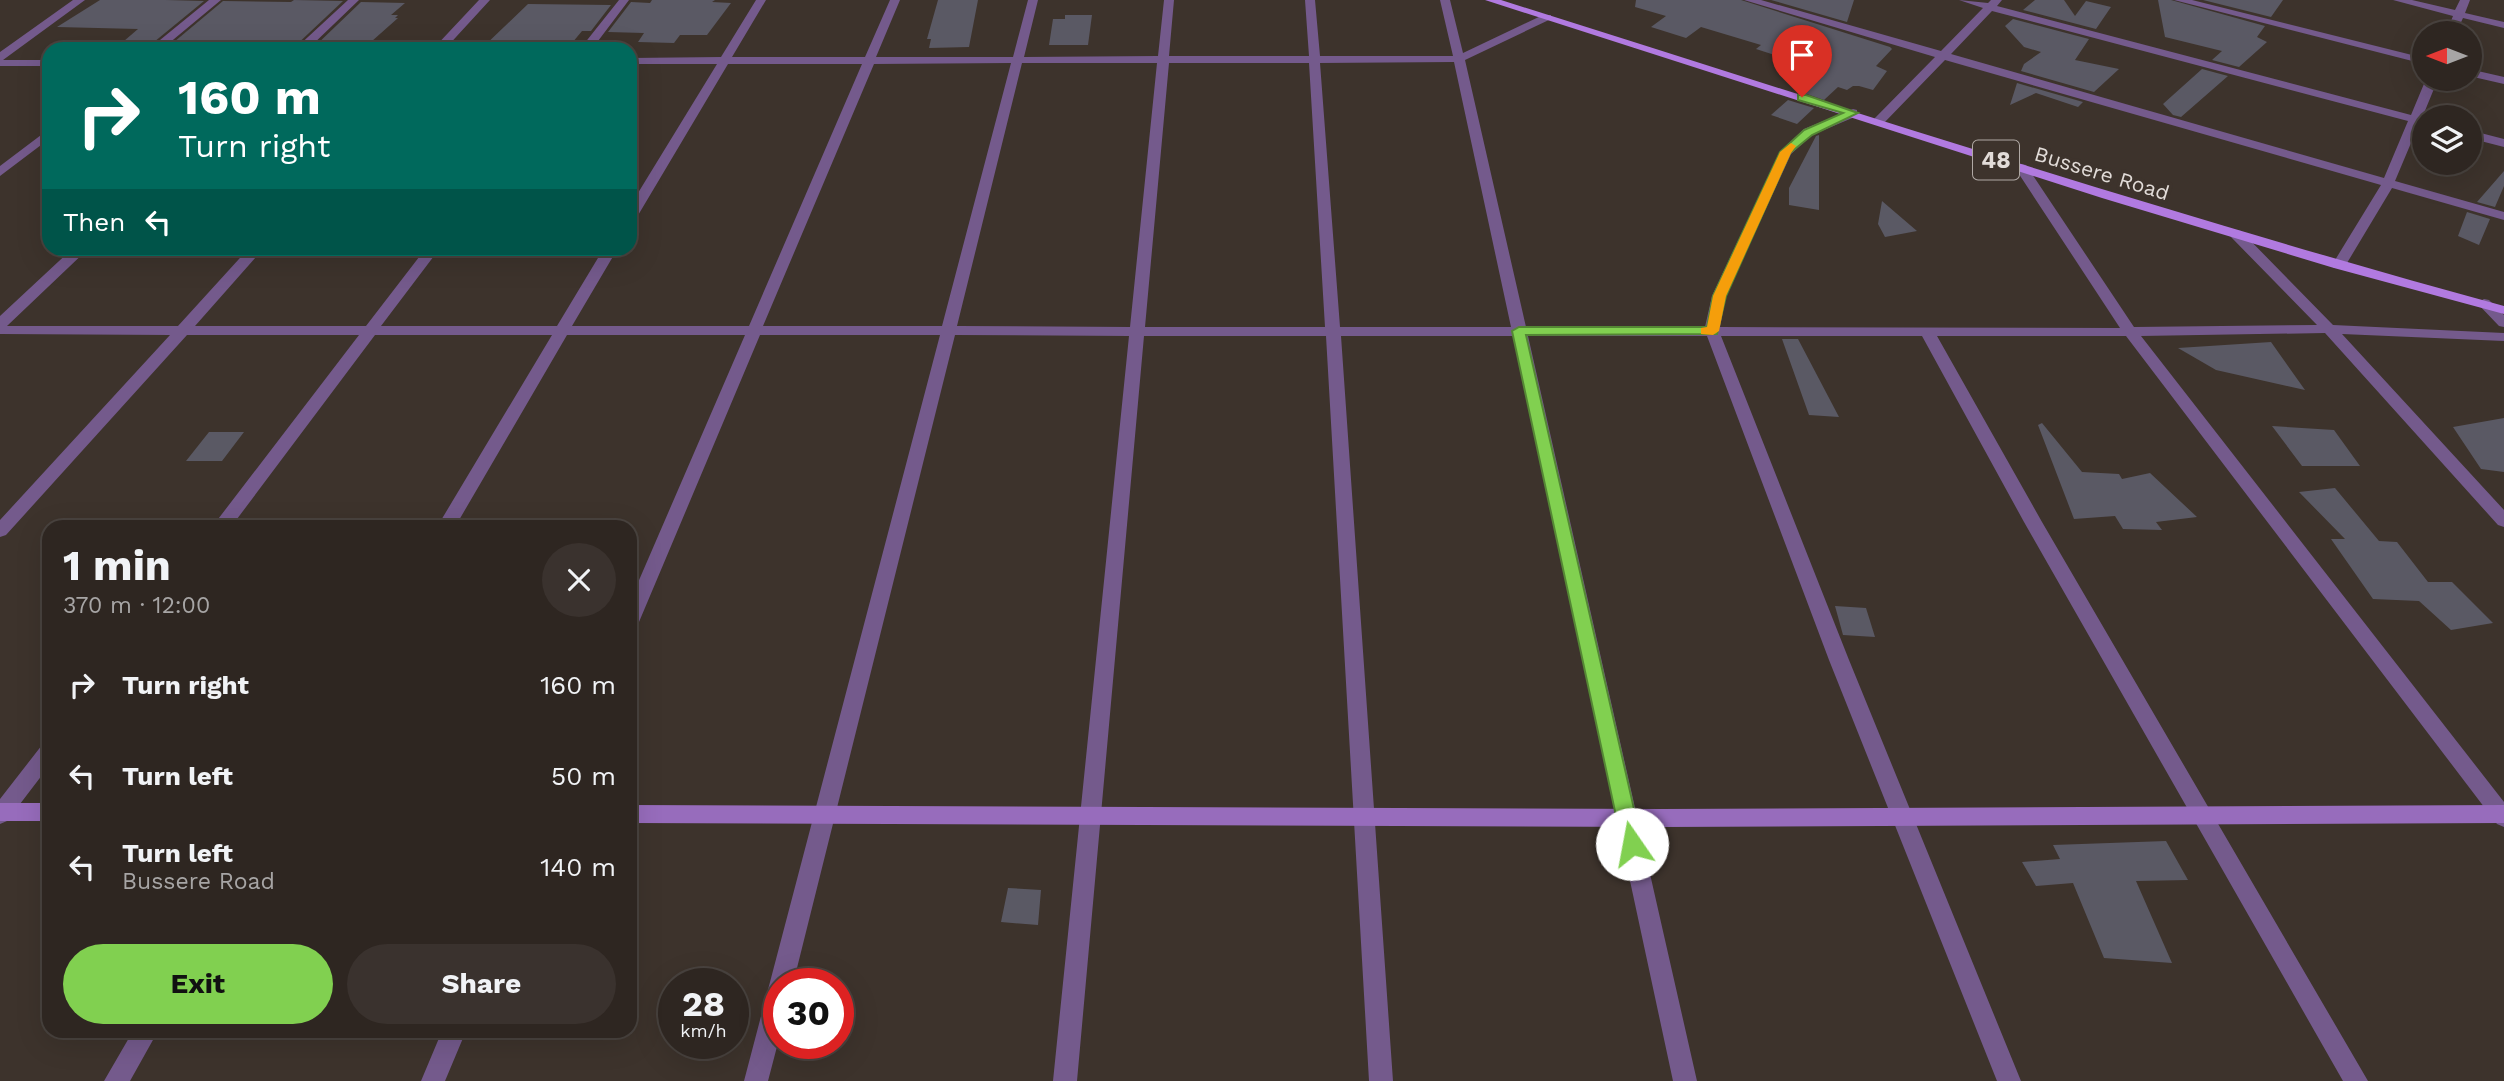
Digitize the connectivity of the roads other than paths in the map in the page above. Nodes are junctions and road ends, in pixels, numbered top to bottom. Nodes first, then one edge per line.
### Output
1 (80, 0) edge
2 (216, 0) edge
3 (355, 0) edge
4 (485, 0) edge
5 (624, 0) edge
6 (761, 0) edge
7 (895, 0) edge
8 (1033, 0) edge
9 (1169, 0) edge
10 (1310, 0) edge
11 (1445, 0) edge
12 (1490, 0) edge
13 (1749, 0) edge
14 (1964, 0) edge
15 (2179, 0) edge
16 (2398, 0) edge
17 (2465, 0) edge
18 (1994, 4) edge
19 (2459, 14) junction
20 (1547, 17) junction
21 (2456, 21) edge
22 (2504, 25) edge
23 (164, 42) edge
24 (309, 42) edge
25 (446, 42) edge
26 (591, 42) edge
27 (1942, 56) junction
28 (0, 57) edge
29 (2412, 58) edge
30 (1316, 59) junction
31 (1459, 59) junction
32 (872, 60) junction
33 (1018, 60) junction
34 (1163, 60) junction
35 (637, 61) edge
36 (724, 61) junction
37 (0, 63) edge
38 (42, 63) edge
39 (2482, 75) edge
40 (2504, 80) edge
41 (1853, 113) junction
42 (2412, 119) edge
43 (1878, 122) junction
44 (2412, 135) edge
45 (2482, 137) edge
46 (42, 139) edge
47 (2504, 143) edge
48 (2021, 168) junction
49 (0, 172) edge
50 (2388, 183) junction
51 (637, 205) edge
52 (2504, 216) edge
53 (2236, 234) junction
54 (73, 256) edge
55 (250, 256) edge
56 (427, 256) edge
57 (606, 256) edge
58 (2339, 265) junction
59 (2484, 303) junction
60 (2504, 310) edge
61 (2504, 323) edge
62 (0, 324) edge
63 (2329, 329) junction
64 (0, 330) edge
65 (183, 330) junction
66 (371, 330) junction
67 (564, 330) junction
68 (756, 330) junction
69 (948, 331) junction
70 (1137, 331) junction
71 (1333, 331) junction
72 (1519, 331) junction
73 (1713, 331) junction
74 (1927, 331) junction
75 (2130, 332) junction
76 (2504, 337) edge
77 (226, 520) edge
78 (450, 520) edge
79 (2504, 521) edge
80 (0, 531) edge
81 (637, 606) edge
82 (42, 760) edge
83 (42, 812) edge
84 (1, 813) edge
85 (637, 814) edge
86 (824, 815) junction
87 (2204, 815) junction
88 (2503, 815) edge
89 (1090, 816) junction
90 (1364, 817) junction
91 (1905, 817) junction
92 (1626, 818) junction
93 (785, 968) edge
94 (142, 1038) edge
95 (451, 1038) edge
96 (763, 1054) edge
97 (116, 1081) edge
98 (433, 1081) edge
99 (756, 1081) edge
100 (1065, 1081) edge
101 (1381, 1081) edge
102 (1685, 1081) edge
103 (2009, 1081) edge
104 (2356, 1081) edge

1 - 28 street
2 - 23 street
3 - 24 street
4 - 25 street
5 - 26 street
6 - 36 street
7 - 32 street
8 - 33 street
9 - 34 street
10 - 30 street
11 - 31 street
12 - 20 main road, Bussere Road / 48
13 - 27 street
14 - 18 street
15 - 29 street
16 - 19 street
17 - 19 street
18 - 27 street
18 - 42 street
19 - 21 street
19 - 22 street
20 - 31 street
20 - 41 main road, Bussere Road / 48
27 - 43 street
27 - 50 street
30 - 31 street
30 - 34 street
30 - 71 street
31 - 72 street
32 - 33 street
32 - 36 street
32 - 68 street
33 - 34 street
33 - 69 street
34 - 70 street
35 - 36 street
36 - 51 street
37 - 38 street
39 - 40 street
41 - 43 main road, Bussere Road / 48
41 - 73 street
43 - 48 main road, Bussere Road / 48
44 - 50 street
45 - 47 street
46 - 49 street
48 - 53 main road, Bussere Road / 48
48 - 75 street
50 - 52 street
50 - 58 street
53 - 58 main road, Bussere Road / 48
53 - 63 street
54 - 62 street
55 - 65 street
56 - 66 street
57 - 67 street
58 - 59 main road, Bussere Road / 48
59 - 60 main road, Bussere Road / 48
59 - 61 street
63 - 75 street
63 - 76 street
63 - 79 street
64 - 65 street
65 - 66 street
65 - 80 street
66 - 67 street
66 - 77 street
67 - 68 street
67 - 78 street
68 - 69 street
68 - 81 street
69 - 70 street
69 - 86 street
70 - 71 street
70 - 89 street
71 - 72 street
71 - 90 street
72 - 73 street
72 - 92 street
73 - 74 street
73 - 91 street
74 - 75 street
74 - 87 street
75 - 88 street
82 - 84 street
83 - 84 street
85 - 86 street
86 - 89 street
86 - 93 street
87 - 88 street
87 - 91 street
87 - 104 street
89 - 90 street
89 - 100 street
90 - 92 street
90 - 101 street
91 - 92 street
91 - 103 street
92 - 102 street
94 - 97 street
95 - 98 street
96 - 99 street

